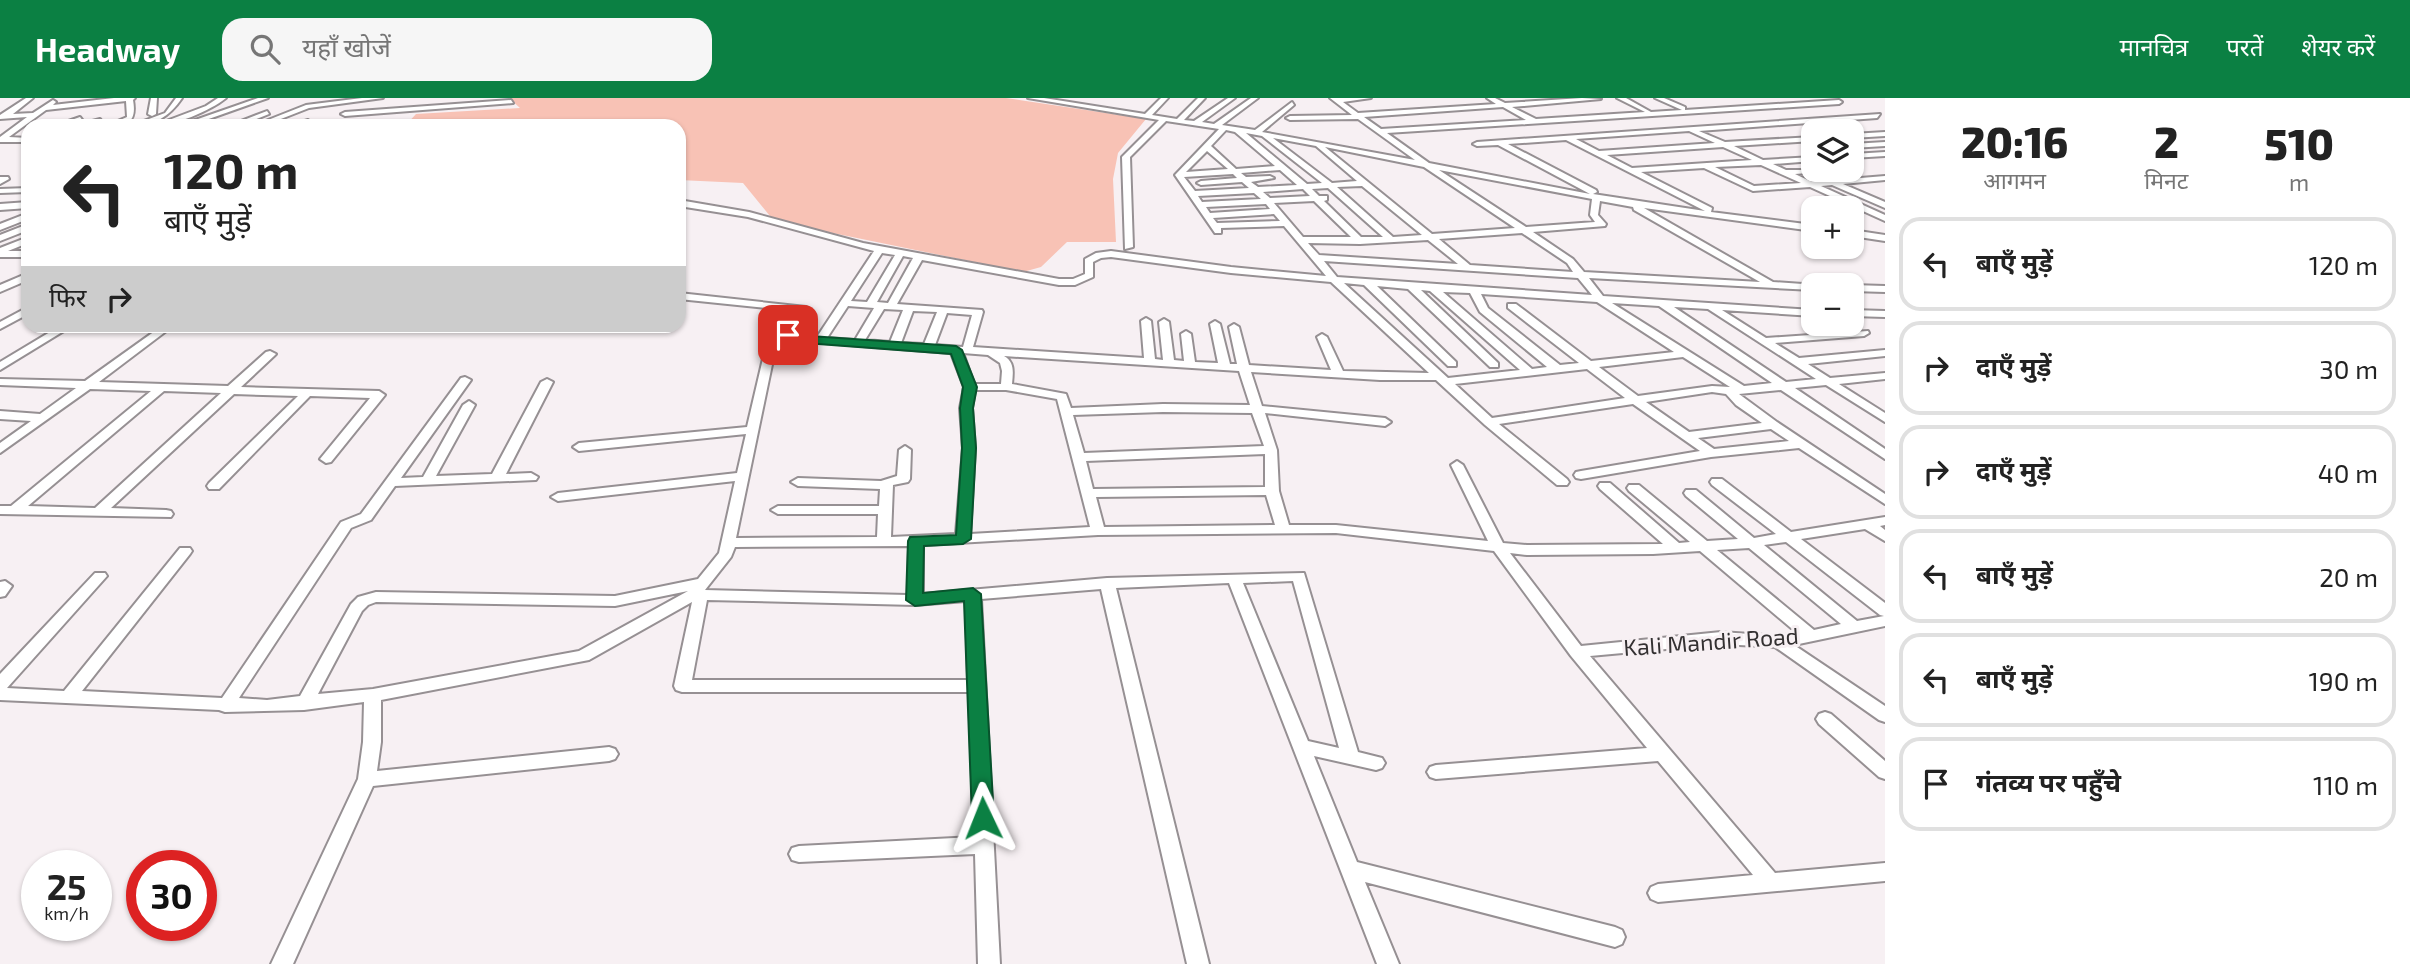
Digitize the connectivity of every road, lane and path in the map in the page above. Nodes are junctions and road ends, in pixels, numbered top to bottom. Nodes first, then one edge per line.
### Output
1 (17, 98) edge
2 (30, 98) edge
3 (58, 98) edge
4 (85, 98) edge
5 (127, 98) edge
6 (154, 98) edge
7 (179, 98) edge
8 (223, 98) edge
9 (265, 98) edge
10 (316, 98) edge
11 (380, 98) edge
12 (454, 98) edge
13 (1031, 98) edge
14 (1081, 98) edge
15 (1165, 98) edge
16 (1202, 98) edge
17 (1232, 98) edge
18 (1255, 98) edge
19 (1368, 98) edge
20 (1491, 98) edge
21 (1620, 98) edge
22 (1658, 98) edge
23 (1723, 98) edge
24 (1751, 98) edge
25 (1786, 98) edge
26 (1828, 98) edge
27 (1335, 99) edge
28 (1598, 99) edge
29 (105, 100) edge
30 (199, 100) dead end
31 (511, 102) dead end
32 (1099, 102) edge
33 (1504, 102) edge
34 (1839, 102) junction
35 (1671, 103) junction
36 (1707, 103) dead end
37 (1292, 104) dead end
38 (77, 105) junction
39 (1636, 105) junction
40 (1275, 106) dead end
41 (1686, 106) junction
42 (1771, 106) junction
43 (193, 107) dead end
44 (1610, 107) dead end
45 (1745, 107) junction
46 (45, 108) junction
47 (1347, 108) junction
48 (1597, 108) dead end
49 (1719, 108) junction
50 (1802, 108) junction
51 (0, 109) edge
52 (346, 110) edge
53 (480, 110) dead end
54 (1832, 111) dead end
55 (1651, 112) junction
56 (244, 113) dead end
57 (1518, 113) junction
58 (34, 114) junction
59 (152, 114) dead end
60 (3, 116) edge
61 (1147, 116) junction
62 (1881, 117) edge
63 (1164, 118) junction
64 (1361, 118) junction
65 (27, 119) edge
66 (128, 119) edge
67 (153, 119) edge
68 (174, 119) edge
69 (203, 119) edge
70 (227, 119) edge
71 (250, 119) edge
72 (275, 119) edge
73 (1668, 119) junction
74 (1821, 119) edge
75 (1842, 119) edge
76 (1534, 120) junction
77 (1180, 121) junction
78 (1801, 121) edge
79 (1195, 123) junction
80 (21, 124) edge
81 (1885, 124) edge
82 (1864, 125) edge
83 (1220, 127) junction
84 (1549, 128) junction
85 (1689, 128) junction
86 (1801, 129) edge
87 (1239, 130) junction
88 (1380, 131) junction
89 (1773, 131) junction
90 (1260, 133) junction
91 (1464, 134) dead end
92 (1885, 134) edge
93 (1864, 135) edge
94 (1706, 136) junction
95 (1567, 138) junction
96 (0, 139) edge
97 (21, 139) edge
98 (1801, 140) edge
99 (1796, 141) junction
100 (1499, 142) junction
101 (1313, 143) junction
102 (1801, 143) edge
103 (1477, 144) dead end
104 (1580, 144) junction
105 (1724, 144) junction
106 (1885, 144) edge
107 (1864, 145) edge
108 (1207, 147) junction
109 (1667, 148) junction
110 (1801, 149) edge
111 (1597, 153) junction
112 (1743, 153) junction
113 (1885, 154) edge
114 (1864, 155) edge
115 (1692, 158) dead end
116 (1801, 160) edge
117 (1763, 162) junction
118 (1426, 164) junction
119 (1706, 166) junction
120 (1282, 168) junction
121 (1631, 170) junction
122 (1234, 171) junction
123 (1801, 171) edge
124 (1784, 172) junction
125 (1179, 175) junction
126 (1270, 178) dead end
127 (1885, 178) edge
128 (1864, 179) edge
129 (1245, 180) junction
130 (1820, 182) edge
131 (1833, 182) edge
132 (1365, 183) junction
133 (1808, 183) junction
134 (1185, 184) junction
135 (21, 186) edge
136 (1331, 186) junction
137 (1306, 188) junction
138 (21, 190) edge
139 (0, 191) edge
140 (14, 191) junction
141 (1256, 191) junction
142 (1192, 194) junction
143 (1836, 196) edge
144 (1341, 197) junction
145 (1596, 197) junction
146 (1318, 199) junction
147 (1606, 200) junction
148 (1882, 202) edge
149 (1864, 203) edge
150 (686, 204) edge
151 (1630, 204) junction
152 (0, 205) edge
153 (1200, 205) junction
154 (21, 206) edge
155 (1272, 206) junction
156 (21, 207) edge
157 (1864, 209) edge
158 (0, 214) edge
159 (1719, 215) junction
160 (1207, 216) junction
161 (1885, 218) edge
162 (21, 219) edge
163 (1287, 223) junction
164 (1801, 226) edge
165 (0, 227) edge
166 (1522, 229) junction
167 (21, 230) edge
168 (1864, 234) edge
169 (1431, 237) junction
170 (1885, 237) edge
171 (0, 238) edge
172 (1301, 240) junction
173 (1391, 240) junction
174 (1360, 241) junction
175 (21, 243) edge
176 (1128, 247) dead end
177 (880, 249) junction
178 (901, 252) junction
179 (0, 253) edge
180 (21, 254) edge
181 (919, 256) junction
182 (1317, 258) junction
183 (1466, 267) junction
184 (1578, 274) junction
185 (1332, 278) junction
186 (21, 279) edge
187 (1367, 282) junction
188 (1411, 286) junction
189 (1774, 286) junction
190 (1801, 287) edge
191 (1433, 288) junction
192 (1864, 288) edge
193 (0, 289) edge
194 (1885, 289) edge
195 (1474, 291) junction
196 (686, 297) edge
197 (1601, 300) junction
198 (843, 303) junction
199 (1662, 303) junction
200 (880, 306) junction
201 (1512, 306) dead end
202 (1707, 306) junction
203 (909, 307) junction
204 (943, 309) junction
205 (1801, 312) edge
206 (1864, 313) edge
207 (21, 314) edge
208 (1885, 314) edge
209 (1146, 321) dead end
210 (1164, 322) dead end
211 (1215, 324) dead end
212 (0, 326) edge
213 (1234, 327) dead end
214 (56, 333) edge
215 (158, 333) edge
216 (1186, 334) dead end
217 (1827, 336) edge
218 (788, 337) junction
219 (1322, 337) dead end
220 (820, 341) junction
221 (1765, 341) junction
222 (858, 344) junction
223 (894, 346) junction
224 (928, 348) junction
225 (961, 351) junction
226 (1885, 353) edge
227 (270, 354) dead end
228 (1683, 354) junction
229 (1833, 358) junction
230 (1797, 362) junction
231 (1150, 363) junction
232 (1169, 364) junction
233 (1452, 364) dead end
234 (1494, 365) dead end
235 (1588, 365) junction
236 (1190, 366) junction
237 (0, 367) edge
238 (1225, 368) junction
239 (1556, 368) junction
240 (1244, 369) junction
241 (1527, 370) junction
242 (1339, 375) junction
243 (1874, 377) edge
244 (1444, 379) junction
245 (465, 380) dead end
246 (1826, 381) junction
247 (0, 382) edge
248 (547, 382) dead end
249 (1781, 384) junction
250 (1885, 384) edge
251 (84, 387) junction
252 (970, 387) junction
253 (1006, 387) junction
254 (160, 389) junction
255 (1735, 390) junction
256 (230, 392) junction
257 (306, 394) junction
258 (1636, 401) junction
259 (470, 405) dead end
260 (1258, 409) junction
261 (1066, 412) junction
262 (0, 415) edge
263 (43, 418) junction
264 (1885, 418) edge
265 (1385, 422) dead end
266 (1489, 422) junction
267 (1773, 425) junction
268 (752, 430) junction
269 (1687, 436) junction
270 (0, 437) edge
271 (15, 438) junction
272 (1800, 444) junction
273 (579, 447) dead end
274 (0, 449) edge
275 (905, 450) dead end
276 (1271, 450) junction
277 (1711, 453) junction
278 (1885, 455) edge
279 (1078, 457) junction
280 (326, 459) dead end
281 (1457, 465) dead end
282 (1581, 475) dead end
283 (531, 477) dead end
284 (742, 477) junction
285 (497, 478) junction
286 (427, 481) junction
287 (392, 482) junction
288 (798, 482) dead end
289 (1562, 482) dead end
290 (1717, 482) dead end
291 (887, 485) junction
292 (214, 486) dead end
293 (1605, 486) dead end
294 (1634, 488) dead end
295 (1272, 491) junction
296 (1087, 493) junction
297 (1691, 493) dead end
298 (558, 497) dead end
299 (1885, 500) edge
300 (0, 509) edge
301 (886, 509) junction
302 (15, 510) junction
303 (778, 510) dead end
304 (100, 512) junction
305 (166, 514) dead end
306 (1885, 521) edge
307 (1866, 523) junction
308 (1283, 529) junction
309 (1098, 531) junction
310 (1790, 537) junction
311 (1885, 537) edge
312 (963, 539) junction
313 (884, 540) junction
314 (916, 541) junction
315 (1750, 542) junction
316 (728, 543) junction
317 (1702, 546) junction
318 (1499, 548) junction
319 (1676, 548) junction
320 (185, 551) dead end
321 (100, 576) dead end
322 (1234, 578) junction
323 (1107, 583) junction
324 (699, 591) junction
325 (973, 594) junction
326 (915, 600) junction
327 (1885, 611) edge
328 (1885, 621) edge
329 (1853, 626) junction
330 (1810, 635) junction
331 (1779, 642) junction
332 (1577, 652) junction
333 (0, 685) edge
334 (978, 686) junction
335 (0, 694) edge
336 (373, 695) junction
337 (67, 698) junction
338 (303, 704) junction
339 (225, 706) junction
340 (1885, 715) edge
341 (1825, 719) dead end
342 (1301, 746) junction
343 (609, 754) dead end
344 (1663, 754) junction
345 (1351, 758) junction
346 (1376, 763) dead end
347 (1436, 772) dead end
348 (1885, 772) edge
349 (367, 779) junction
350 (984, 845) junction
351 (799, 854) dead end
352 (1350, 869) junction
353 (1885, 872) edge
354 (1772, 884) junction
355 (1658, 894) dead end
356 (1615, 937) dead end
357 (282, 964) edge
358 (989, 964) edge
359 (1198, 964) edge
360 (1388, 964) edge

1 - 51 street
2 - 60 street
3 - 46 street
4 - 38 street
5 - 29 street
5 - 66 street
6 - 59 street
7 - 67 street
8 - 68 street
9 - 69 street
10 - 71 street
11 - 52 street
12 - 52 street
13 - 32 street
14 - 32 street
15 - 61 street
16 - 77 street
17 - 79 street
18 - 83 street
19 - 27 street
20 - 33 street
20 - 47 street
21 - 39 street
22 - 35 street
23 - 45 street
24 - 42 street
25 - 50 street
26 - 34 street
27 - 47 street
28 - 33 street
29 - 38 street
30 - 43 street
31 - 52 street
32 - 61 street
33 - 57 street
33 - 64 street
34 - 50 street
34 - 62 street
35 - 39 street
35 - 41 street
36 - 49 street
37 - 90 street
38 - 46 street
39 - 44 street
39 - 55 street
40 - 87 street
41 - 49 street
41 - 55 street
42 - 45 street
42 - 50 street
45 - 49 street
46 - 58 street
47 - 64 street
48 - 57 street
50 - 54 street
50 - 73 street
50 - 74 street
52 - 53 street
52 - 72 street
55 - 73 street
55 - 76 street
56 - 70 street
57 - 64 street
57 - 76 street
58 - 60 street
58 - 65 street
61 - 63 street
62 - 75 street
63 - 77 street
63 - 176 street
64 - 88 street
64 - 101 street
73 - 84 street
73 - 85 street
76 - 84 street
76 - 88 street
77 - 79 street
78 - 85 street
79 - 83 street
80 - 96 street
81 - 82 street
83 - 87 street
83 - 108 street
84 - 91 street
84 - 95 street
85 - 94 street
85 - 95 street
86 - 89 street
87 - 90 street
87 - 120 street
88 - 118 street
89 - 94 street
89 - 99 street
90 - 101 street
90 - 136 street
92 - 93 street
94 - 104 street
94 - 105 street
95 - 100 street
95 - 104 street
96 - 97 street
98 - 99 street
99 - 102 street
99 - 105 street
100 - 103 street
100 - 147 street
101 - 118 street
101 - 132 street
104 - 111 street
105 - 109 street
105 - 112 street
106 - 107 street
108 - 122 street
108 - 125 street
109 - 111 street
109 - 115 street
110 - 112 street
111 - 121 street
112 - 117 street
113 - 114 street
116 - 117 street
117 - 119 street
117 - 124 street
118 - 145 street
118 - 166 street
119 - 121 street
119 - 133 street
120 - 122 street
120 - 137 street
121 - 159 street
122 - 125 street
122 - 129 street
123 - 124 street
124 - 133 street
125 - 134 street
126 - 129 street
127 - 128 street
129 - 134 street
129 - 141 street
130 - 133 street
131 - 148 street
132 - 136 street
132 - 169 street
133 - 143 street
134 - 142 street
135 - 140 street
136 - 137 street
136 - 144 street
137 - 141 street
137 - 146 street
138 - 140 street
139 - 140 street
140 - 152 street
141 - 142 street
141 - 155 street
142 - 153 street
144 - 146 street
144 - 173 street
145 - 147 street
145 - 166 street
146 - 155 street
146 - 174 street
147 - 151 street
148 - 149 street
150 - 177 street
151 - 159 street
151 - 189 street
152 - 154 street
153 - 155 street
153 - 160 street
155 - 160 street
155 - 163 street
156 - 158 street
157 - 161 street
159 - 164 street
160 - 163 street
162 - 165 street
163 - 172 street
166 - 169 street
166 - 184 street
167 - 171 street
168 - 170 street
169 - 173 street
169 - 183 street
172 - 174 street
172 - 182 street
173 - 174 street
175 - 179 street
177 - 178 street
177 - 198 street
178 - 181 street
178 - 200 street
179 - 180 street
181 - 185 street
181 - 200 street
182 - 183 street
182 - 185 street
183 - 184 street
184 - 189 street
184 - 197 street
185 - 187 street
185 - 244 street
186 - 193 street
187 - 188 street
187 - 233 street
188 - 191 street
188 - 234 street
189 - 190 street
191 - 195 street
191 - 241 street
192 - 194 street
195 - 197 street
195 - 239 street
196 - 218 street
197 - 199 street
197 - 228 street
198 - 200 street
198 - 220 street
199 - 202 street
199 - 249 street
200 - 203 street
200 - 222 street
201 - 235 street
202 - 205 street
202 - 221 street
203 - 204 street
203 - 223 street
204 - 224 street
204 - 225 street
206 - 208 street
207 - 212 street
209 - 231 street
210 - 232 street
211 - 238 street
213 - 240 street
214 - 237 street
215 - 251 street
216 - 236 street
217 - 221 street
218 - 220 street
218 - 268 street
219 - 242 street
220 - 222 street
221 - 230 street
222 - 223 street
223 - 224 street
224 - 225 street
225 - 231 street
225 - 252 street
225 - 253 street
226 - 229 street
227 - 256 street
228 - 235 street
228 - 255 street
229 - 230 street
229 - 243 street
230 - 246 street
231 - 232 street
232 - 236 street
235 - 239 street
235 - 258 street
236 - 238 street
238 - 240 street
239 - 241 street
240 - 242 street
240 - 260 street
241 - 244 street
242 - 244 street
243 - 246 street
243 - 250 street
244 - 266 street
245 - 287 street
246 - 249 street
246 - 264 street
247 - 251 street
248 - 285 street
249 - 255 street
249 - 278 street
251 - 254 street
251 - 263 street
252 - 253 street
252 - 312 street
253 - 261 street
254 - 256 street
254 - 302 street
255 - 258 street
255 - 267 street
256 - 257 street
256 - 304 street
257 - 280 street
257 - 292 street
258 - 266 street
258 - 269 street
259 - 286 street
260 - 261 street
260 - 265 street
260 - 276 street
261 - 279 street
262 - 263 street
263 - 271 street
266 - 289 street
267 - 269 street
267 - 272 street
268 - 273 street
268 - 284 street
269 - 277 street
270 - 271 street
271 - 274 street
272 - 277 street
272 - 299 street
275 - 291 street
276 - 279 street
276 - 295 street
277 - 282 street
279 - 296 street
281 - 318 street
283 - 285 street
284 - 298 street
284 - 316 street
285 - 286 street
286 - 287 street
287 - 339 street
288 - 291 street
290 - 310 street
291 - 301 street
293 - 319 street
294 - 317 street
295 - 296 street
295 - 308 street
296 - 309 street
297 - 315 street
300 - 302 street
301 - 303 street
301 - 313 street
302 - 304 street
304 - 305 street
306 - 307 street
307 - 310 street
307 - 311 street
308 - 309 street
308 - 318 street
309 - 312 street
310 - 315 street
310 - 327 street
312 - 314 street
313 - 314 street
313 - 316 street
314 - 326 street
315 - 317 street
315 - 329 street
316 - 324 street
317 - 319 street
317 - 330 street
318 - 319 street
318 - 332 street
320 - 337 street
321 - 333 street
322 - 323 street
322 - 342 street
322 - 345 street
323 - 325 street
323 - 359 street
324 - 326 street
324 - 334 street
324 - 336 street
324 - 338 street
325 - 326 street
325 - 334 street
328 - 329 street, Kali Mandir Road
329 - 330 street, Kali Mandir Road
330 - 331 street, Kali Mandir Road
331 - 332 street, Kali Mandir Road
331 - 340 street
332 - 344 street
334 - 350 street
335 - 337 street
336 - 338 street
336 - 349 street
337 - 339 street
338 - 339 street
341 - 348 street
342 - 345 street
342 - 352 street
343 - 349 street
344 - 347 street
344 - 354 street
345 - 346 street
349 - 357 street
350 - 351 street
350 - 358 street
352 - 356 street
352 - 360 street
353 - 354 street
354 - 355 street

